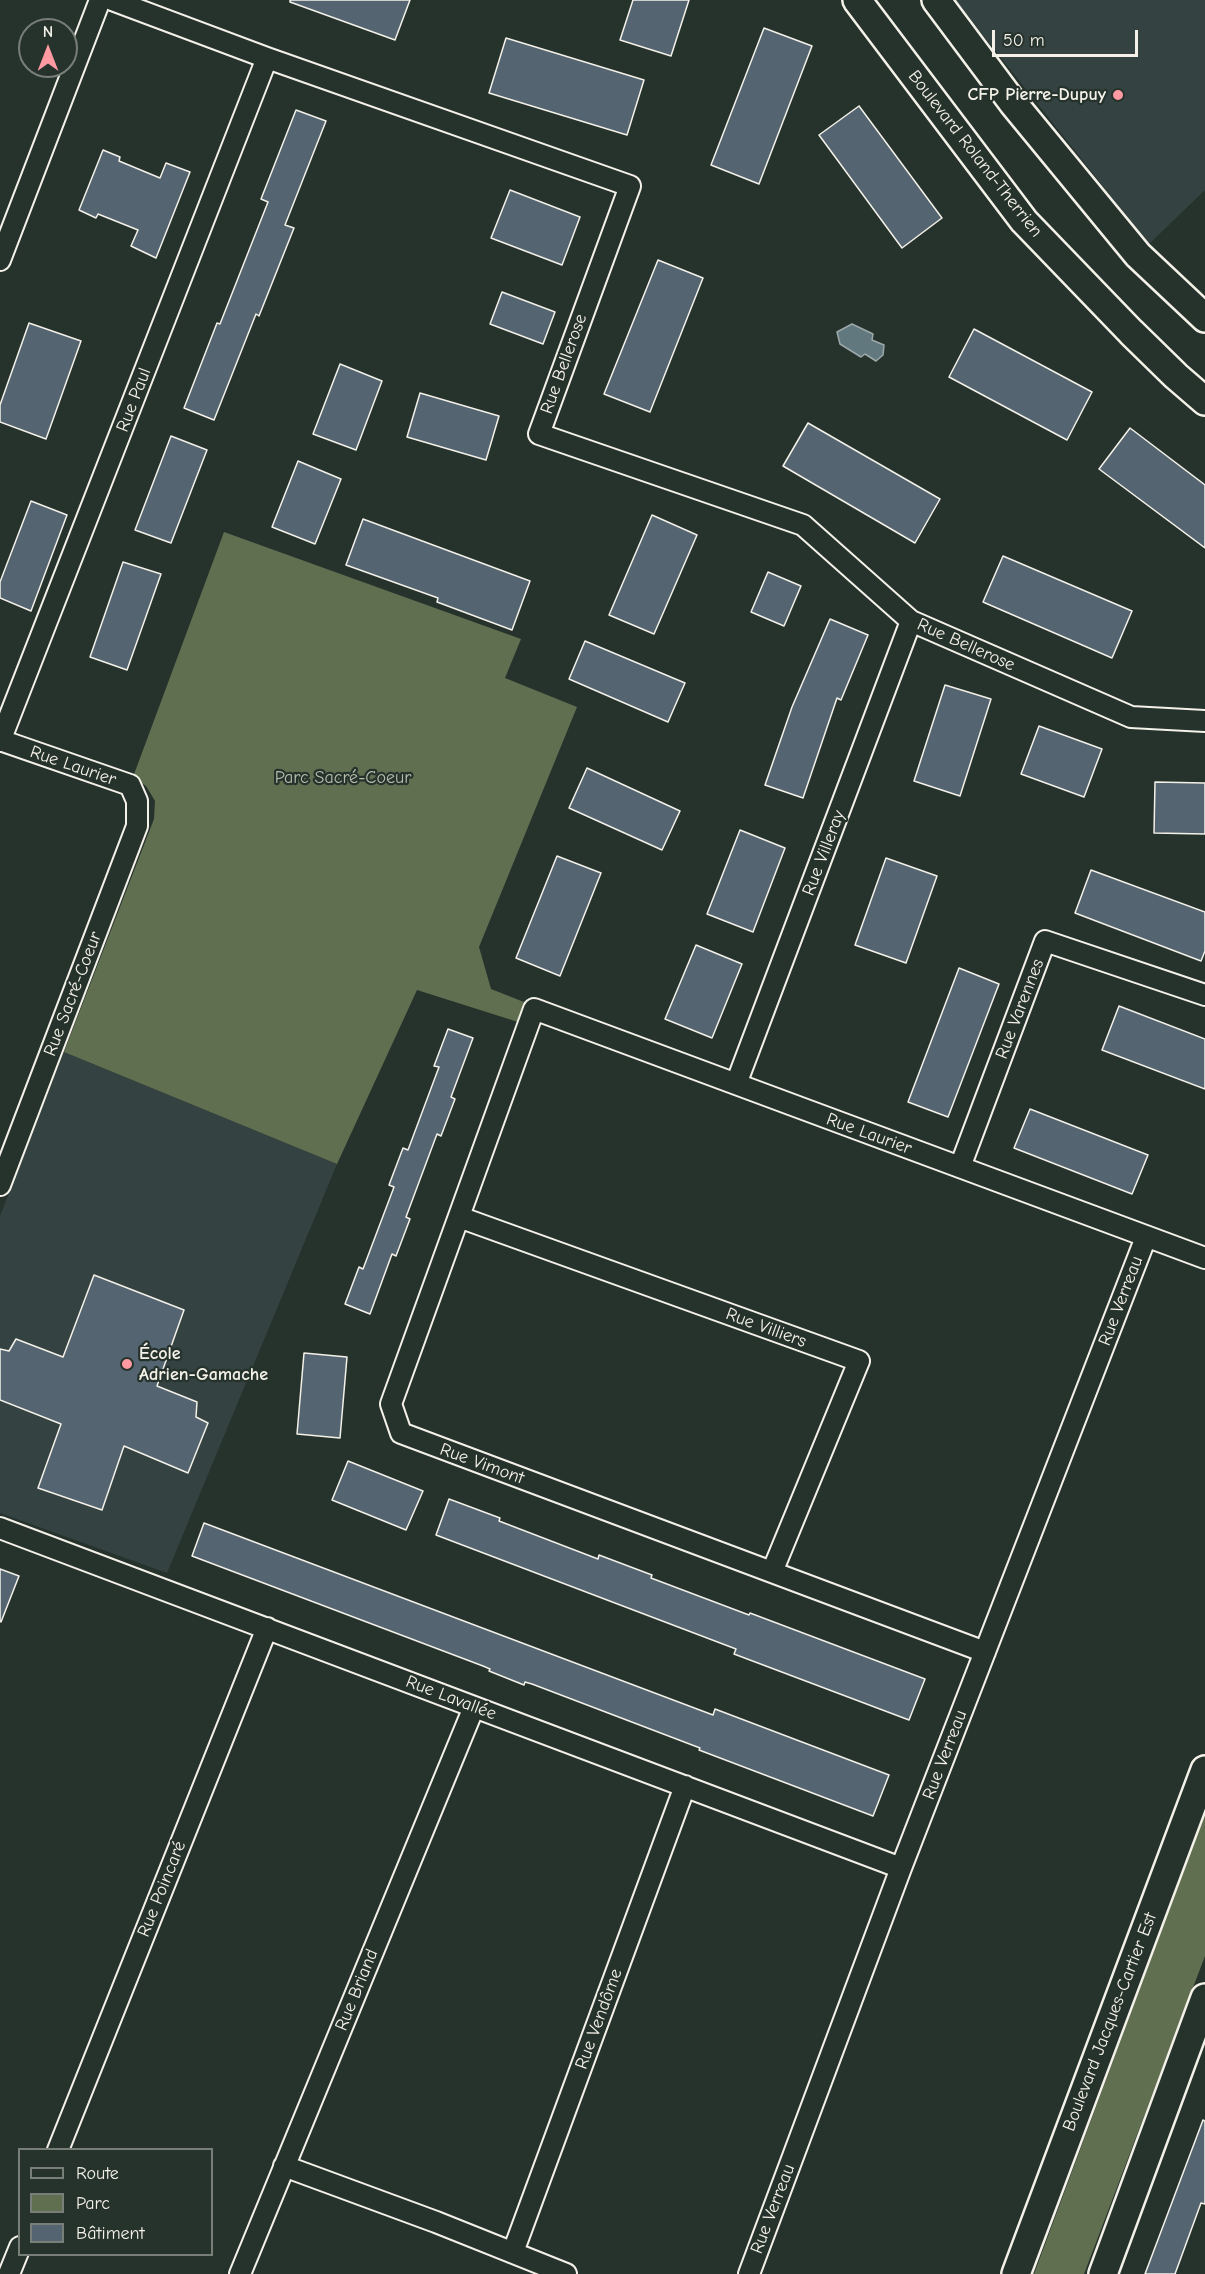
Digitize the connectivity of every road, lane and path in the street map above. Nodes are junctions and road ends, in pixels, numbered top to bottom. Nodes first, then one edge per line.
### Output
1 (99, 0) edge
2 (112, 0) edge
3 (857, 0) edge
4 (936, 0) edge
5 (267, 58) junction
6 (0, 260) edge
7 (1205, 318) edge
8 (1205, 401) edge
9 (911, 621) junction
10 (1205, 721) edge
11 (0, 741) edge
12 (137, 801) joint
13 (1205, 995) edge
14 (534, 1009) joint
15 (736, 1084) junction
16 (960, 1167) junction
17 (0, 1185) edge
18 (459, 1217) junction
19 (1146, 1237) junction
20 (1205, 1258) edge
21 (0, 1528) edge
22 (772, 1572) junction
23 (267, 1628) junction
24 (985, 1652) junction
25 (474, 1707) junction
26 (1205, 1770) edge
27 (685, 1786) junction
28 (901, 1868) junction
29 (1205, 1998) edge
30 (59, 2148) edge
31 (284, 2166) junction
32 (18, 2252) edge
33 (513, 2252) junction
34 (9, 2274) edge
35 (240, 2274) edge
36 (566, 2274) edge
37 (748, 2274) edge
38 (1016, 2274) edge
39 (1103, 2274) edge

1 - 6 street
2 - 5 street, Rue Bellerose
3 - 8 main road, Boulevard Roland-Therrien
4 - 7 main road
5 - 9 street, Rue Bellerose
5 - 11 street, Rue Paul
9 - 10 street, Rue Bellerose
9 - 15 street, Rue Villeray
11 - 12 street, Rue Laurier
12 - 17 street, Rue Sacré-Coeur
13 - 16 street, Rue Varennes
14 - 15 street, Rue Laurier
14 - 18 street, Rue Vimont
15 - 16 street, Rue Laurier
16 - 19 street, Rue Laurier
18 - 22 street, Rue Vimont
18 - 22 street, Rue Villiers
19 - 20 street, Rue Laurier
19 - 24 street, Rue Verreau
21 - 23 street, Rue Lavallée
22 - 24 street, Rue Vimont
23 - 25 street, Rue Lavallée
23 - 30 street, Rue Poincaré
24 - 28 street, Rue Verreau
25 - 27 street, Rue Lavallée
25 - 31 street, Rue Briand
26 - 38 main road, Boulevard Jacques-Cartier Est
27 - 28 street, Rue Lavallée
27 - 33 street, Rue Vendôme
28 - 37 street, Rue Verreau
29 - 39 main road
31 - 33 street
31 - 35 street, Rue Briand
32 - 34 street
33 - 36 street

